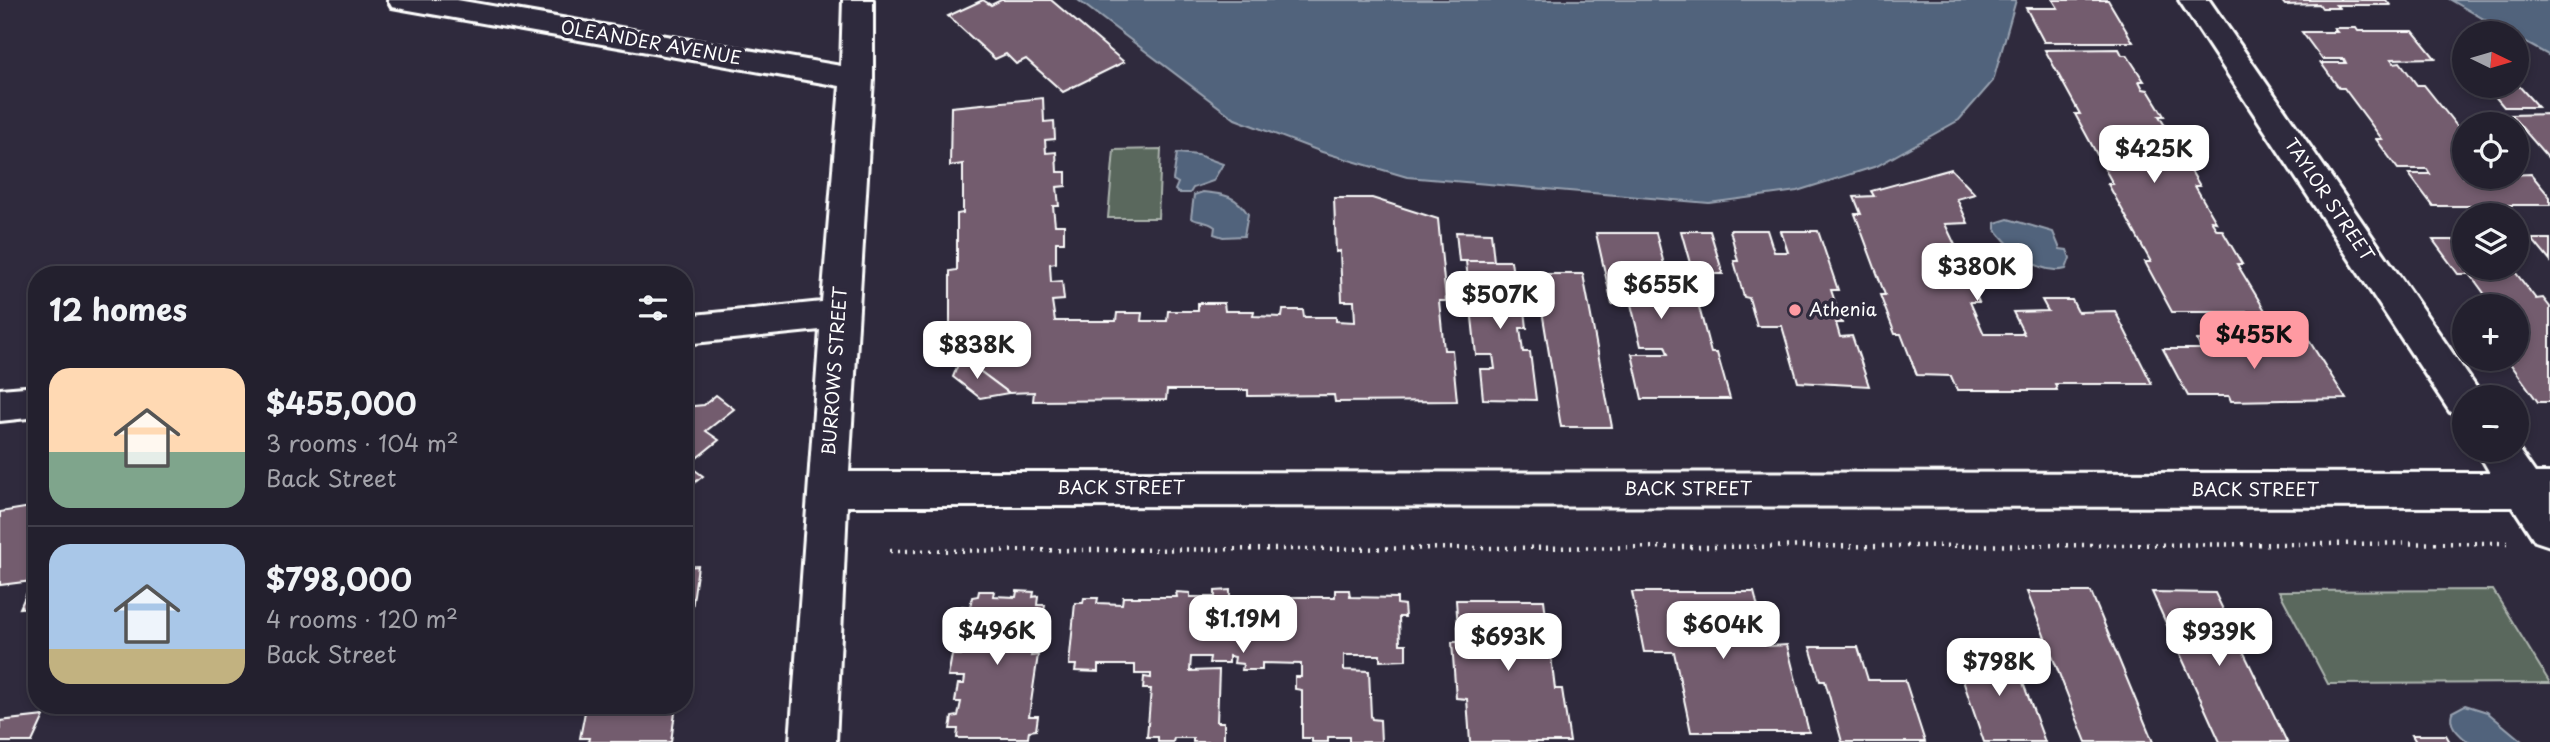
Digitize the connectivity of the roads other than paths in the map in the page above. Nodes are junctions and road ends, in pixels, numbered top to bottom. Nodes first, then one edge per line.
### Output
1 (403, 0) edge
2 (2194, 0) edge
3 (850, 1) edge
4 (857, 79) junction
5 (839, 314) junction
6 (693, 329) edge
7 (2453, 385) edge
8 (28, 402) edge
9 (0, 405) edge
10 (2509, 462) edge
11 (827, 489) junction
12 (2537, 490) edge
13 (2532, 536) edge
14 (813, 742) edge

1 - 4 street, OLEANDER AVENUE
2 - 7 street, TAYLOR STREET
3 - 4 street, BURROWS STREET
4 - 5 street, BURROWS STREET
5 - 6 street
5 - 11 street, BURROWS STREET
8 - 9 street
10 - 12 street
11 - 12 street, BACK STREET
11 - 14 street, BURROWS STREET
12 - 13 street

